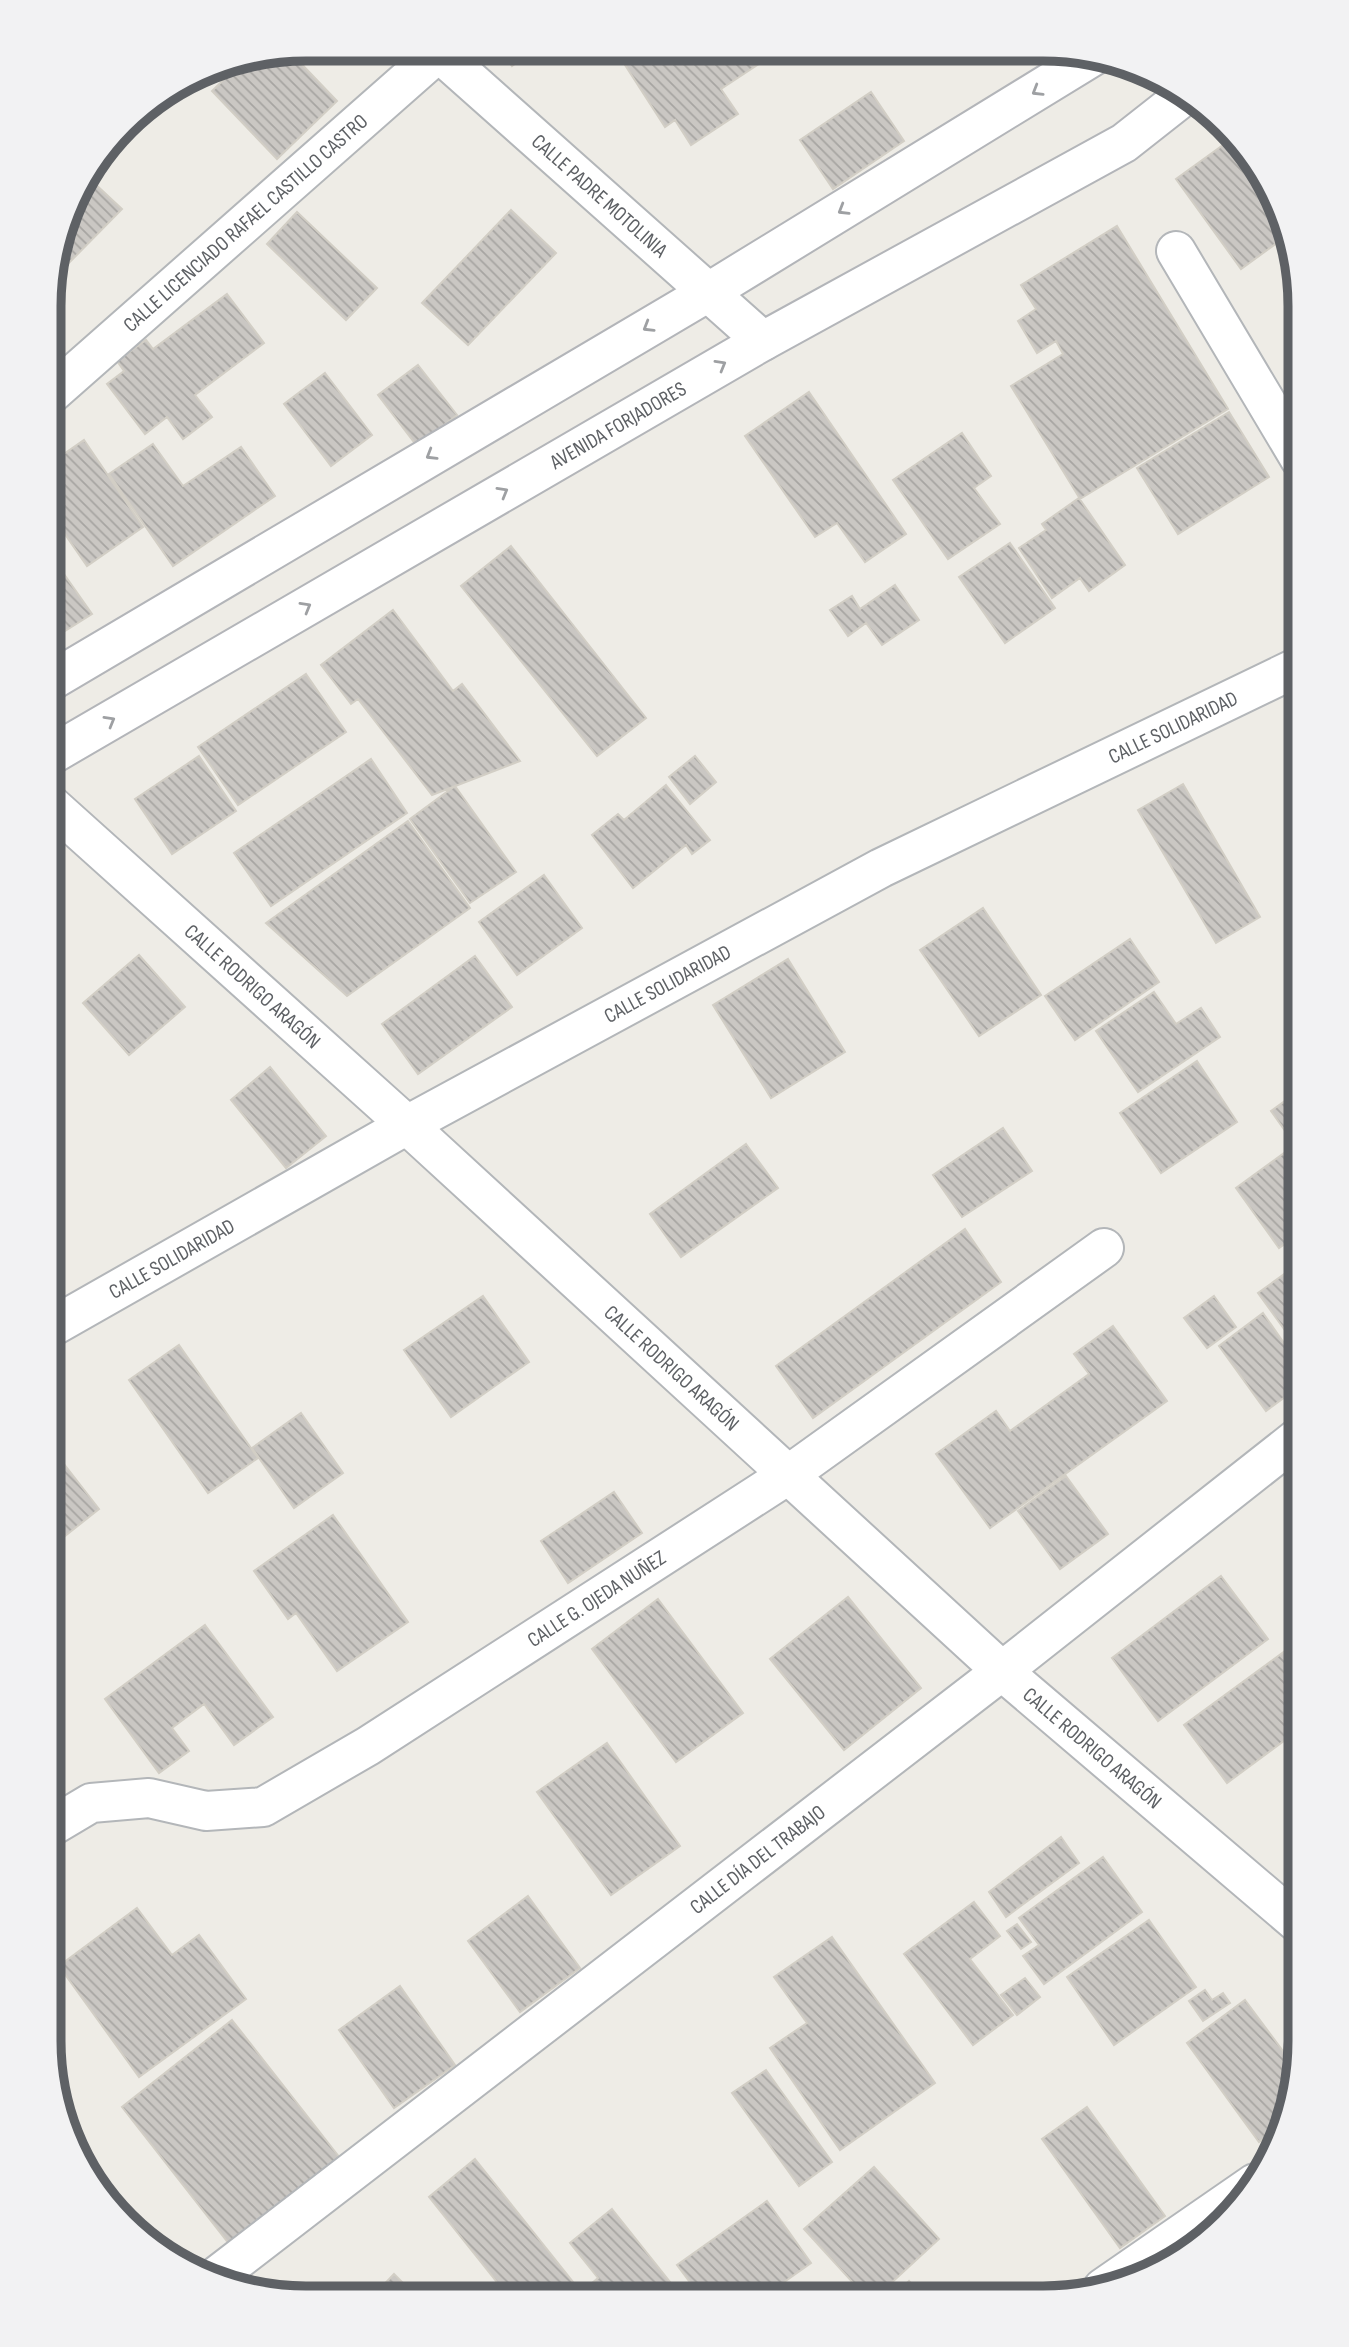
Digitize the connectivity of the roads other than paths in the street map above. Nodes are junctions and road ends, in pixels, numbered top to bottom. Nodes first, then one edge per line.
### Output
1 (425, 62) edge
2 (449, 62) edge
3 (1076, 63) edge
4 (1176, 101) edge
5 (1176, 251) dead end
6 (707, 293) junction
7 (763, 341) junction
8 (61, 385) edge
9 (1288, 439) edge
10 (1288, 672) edge
11 (61, 675) edge
12 (61, 749) edge
13 (61, 814) edge
14 (407, 1125) junction
15 (1104, 1248) dead end
16 (61, 1322) edge
17 (1287, 1447) edge
18 (788, 1475) junction
19 (1002, 1671) junction
20 (61, 1821) edge
21 (1287, 1914) edge
22 (1226, 2203) edge
23 (1130, 2269) edge
24 (223, 2271) edge

1 - 8 street, CALLE LICENCIADO RAFAEL CASTILLO CASTRO
2 - 6 street, CALLE PADRE MOTOLINIA
3 -> 6 street
4 - 7 street, AVENIDA FORJADORES
5 - 9 street
6 - 7 street, CALLE PADRE MOTOLINIA
6 -> 11 street
12 -> 7 street, AVENIDA FORJADORES
10 - 14 street, CALLE SOLIDARIDAD
13 - 14 street, CALLE RODRIGO ARAGÓN
14 - 16 street, CALLE SOLIDARIDAD
14 - 18 street, CALLE RODRIGO ARAGÓN
15 - 18 street, CALLE G. OJEDA NUÑEZ
17 - 19 street, CALLE DÍA DEL TRABAJO
18 - 19 street, CALLE RODRIGO ARAGÓN
18 - 20 street, CALLE G. OJEDA NUÑEZ
19 - 21 street, CALLE RODRIGO ARAGÓN
19 - 24 street, CALLE DÍA DEL TRABAJO
22 - 23 street

